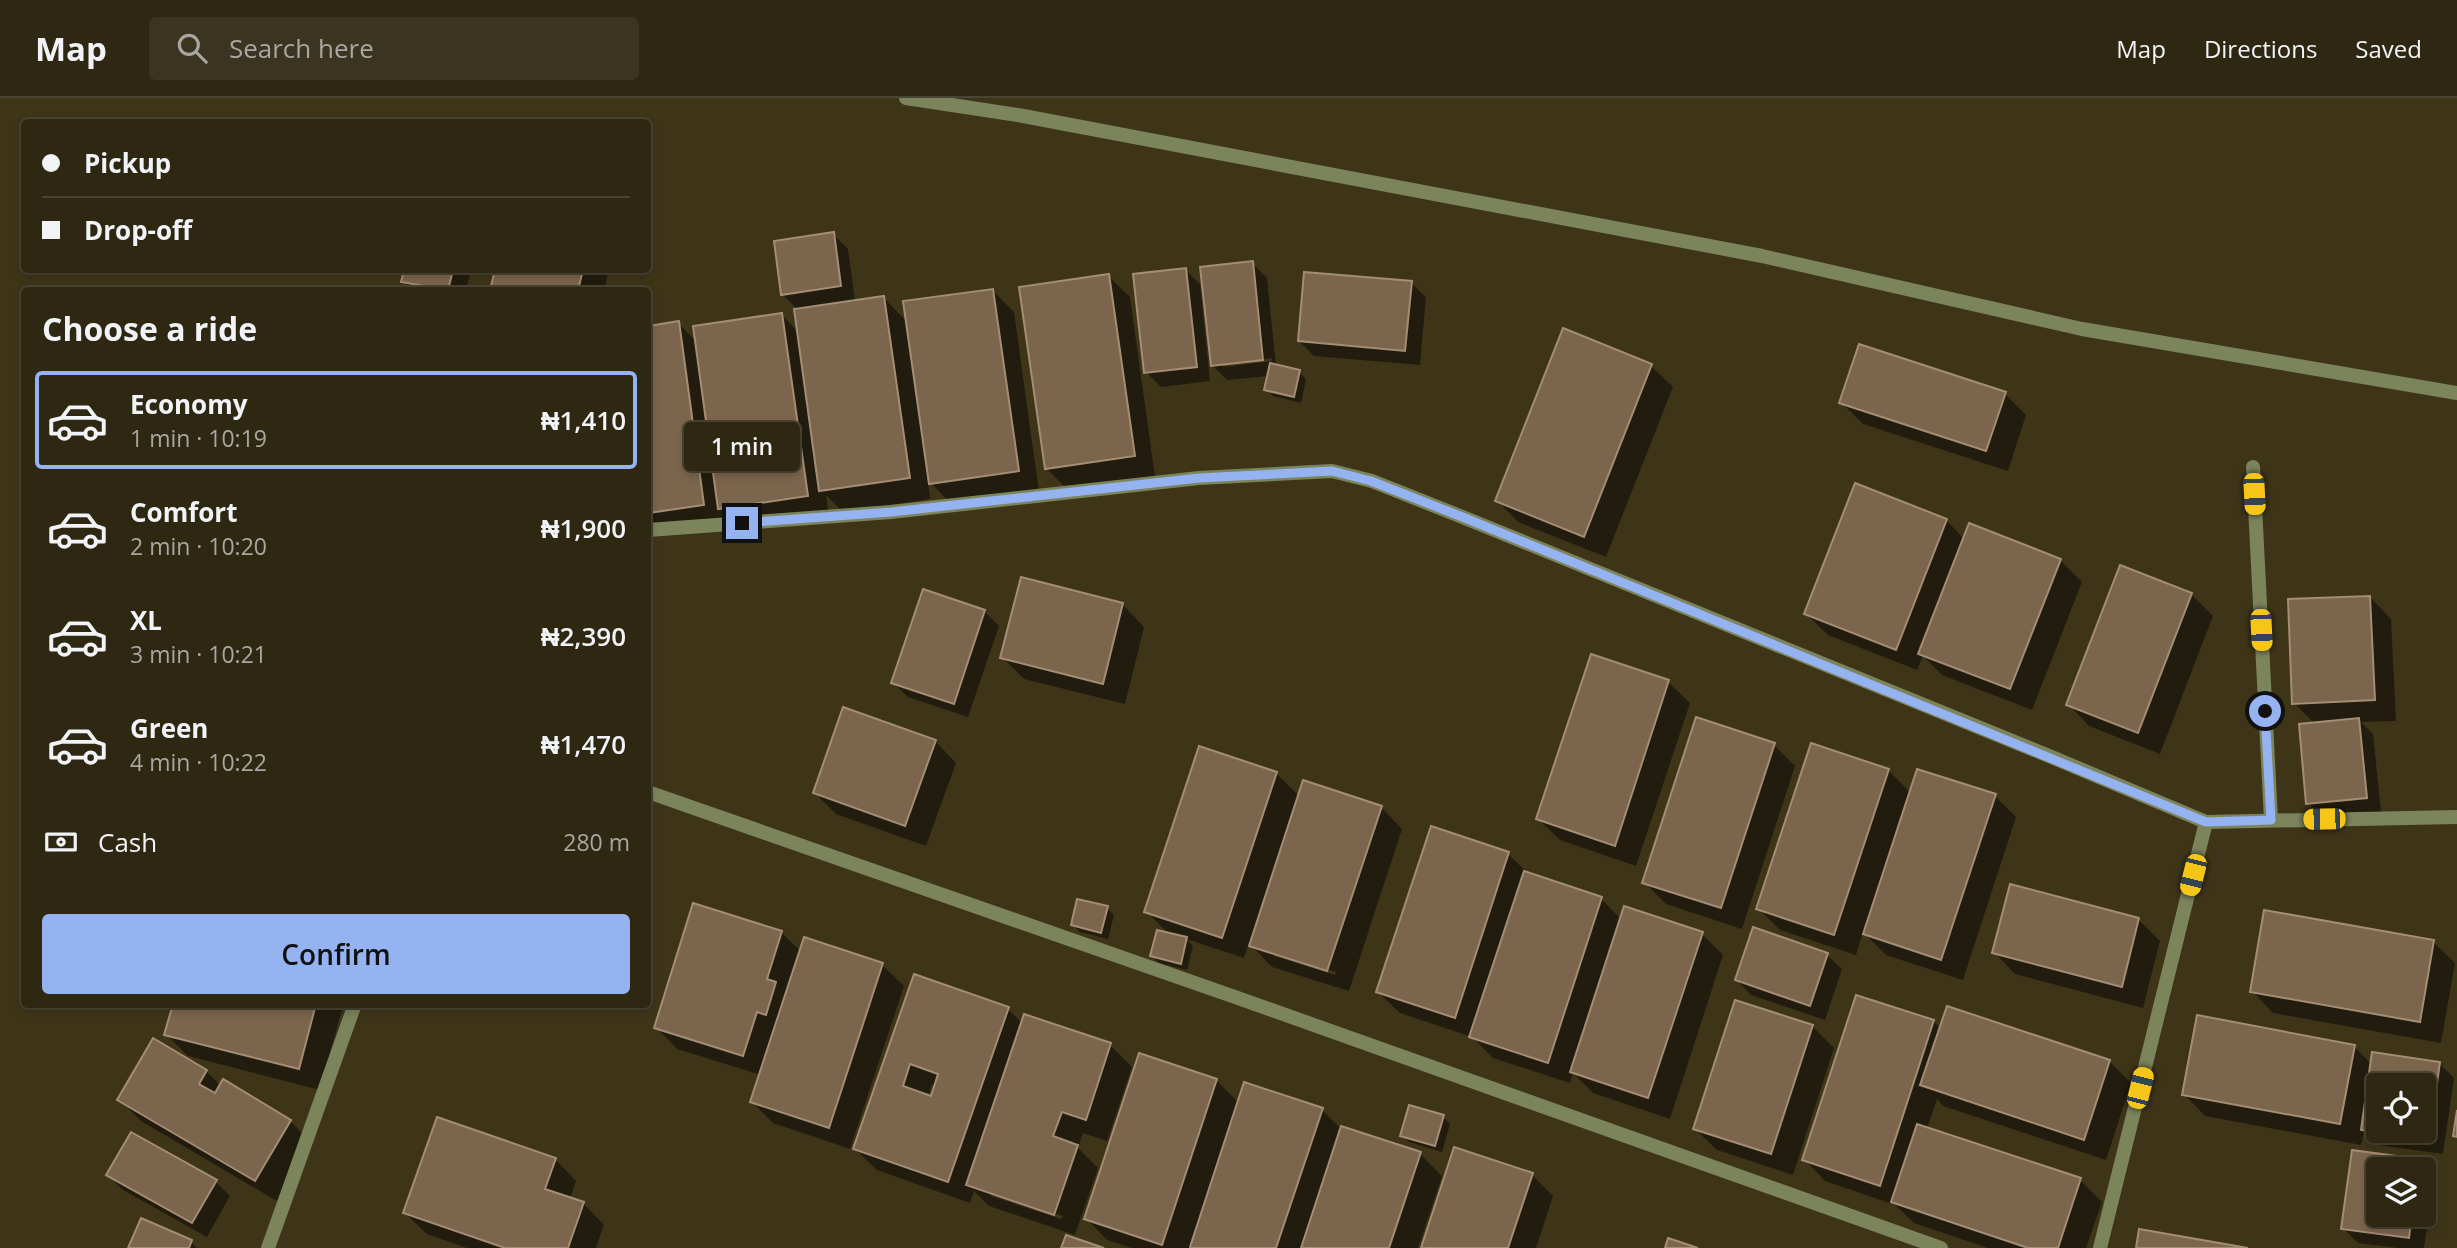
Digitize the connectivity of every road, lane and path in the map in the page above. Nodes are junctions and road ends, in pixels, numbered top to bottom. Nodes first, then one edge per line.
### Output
1 (906, 98) edge
2 (2457, 393) edge
3 (2253, 467) dead end
4 (651, 530) edge
5 (651, 793) edge
6 (2457, 817) edge
7 (2271, 820) junction
8 (2206, 822) junction
9 (354, 1008) edge
10 (268, 1248) edge
11 (1941, 1248) edge
12 (2100, 1248) edge

1 - 2 street
3 - 7 street
4 - 8 street
5 - 11 street
6 - 7 street
7 - 8 street
8 - 12 street
9 - 10 street

